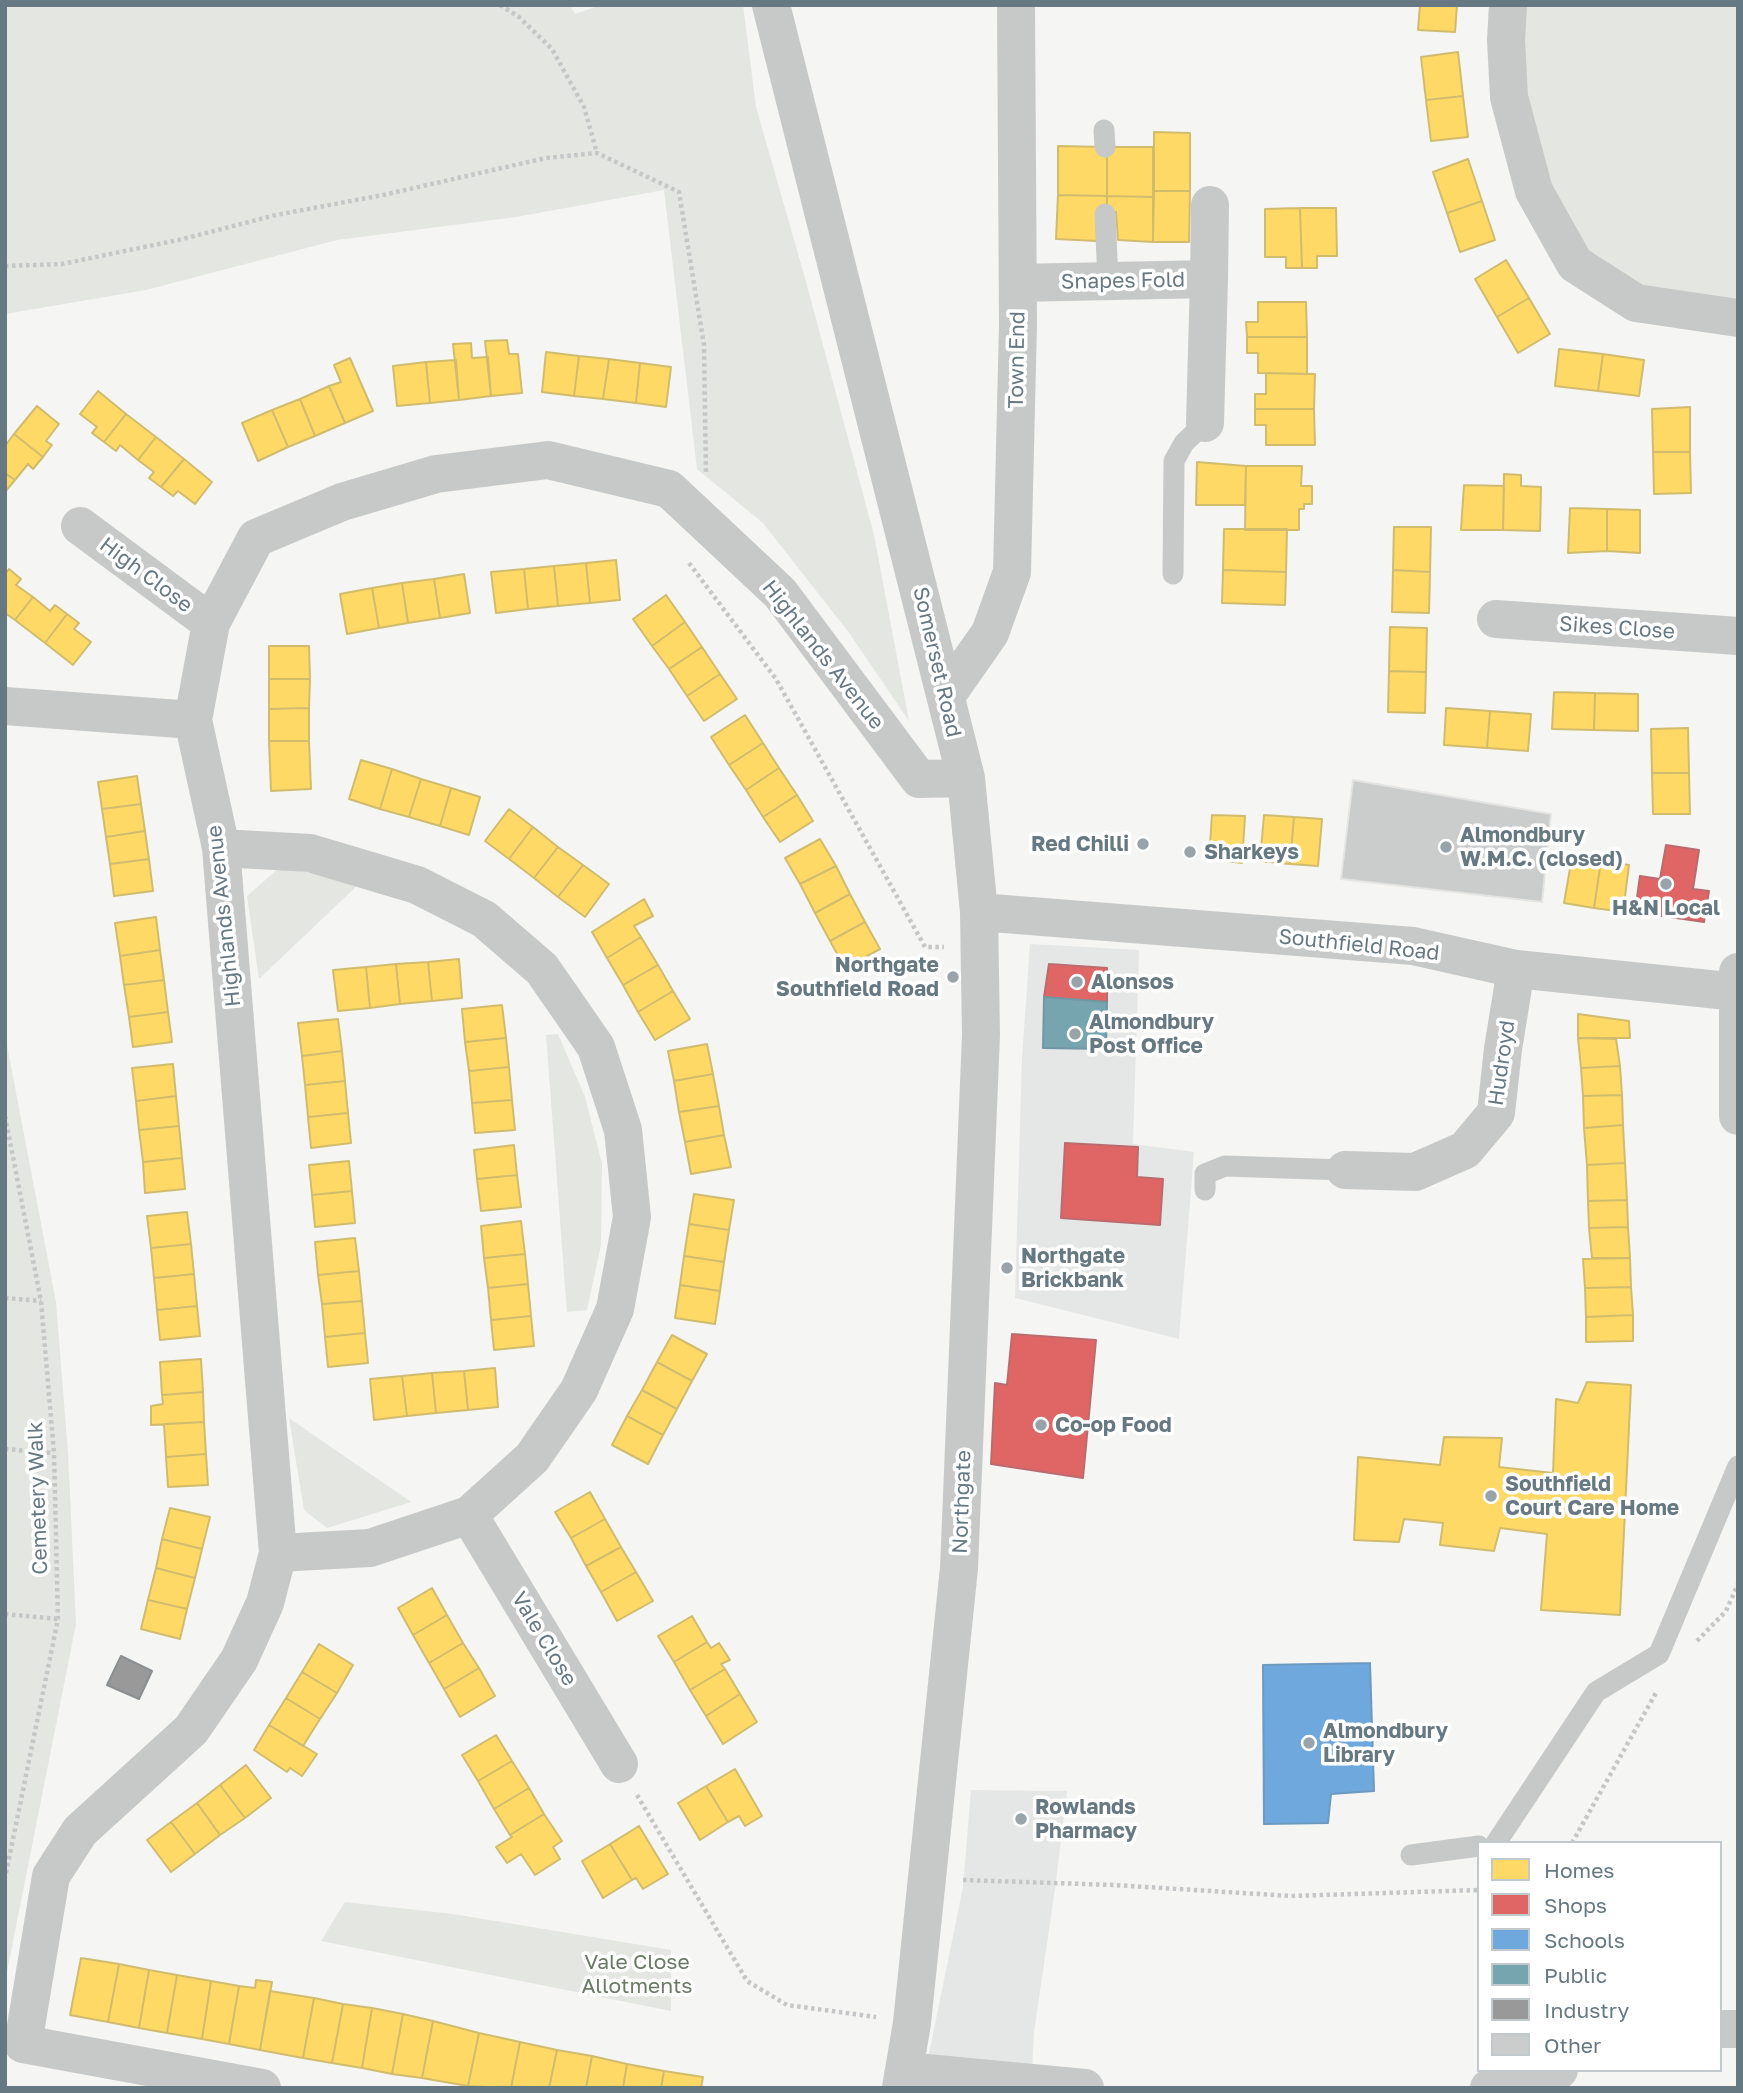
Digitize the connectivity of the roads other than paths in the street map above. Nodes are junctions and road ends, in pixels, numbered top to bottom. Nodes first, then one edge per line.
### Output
1 (771, 5) edge
2 (1016, 5) edge
3 (1508, 5) edge
4 (1210, 205) dead end
5 (1105, 214) dead end
6 (1209, 279) junction
7 (1108, 281) junction
8 (1018, 283) junction
9 (1738, 318) edge
10 (1205, 423) joint
11 (80, 526) dead end
12 (1173, 574) dead end
13 (1496, 619) dead end
14 (211, 623) junction
15 (1738, 636) edge
16 (946, 696) junction
17 (5, 706) edge
18 (193, 720) junction
19 (966, 778) junction
20 (220, 848) junction
21 (979, 912) junction
22 (1517, 969) junction
23 (1737, 986) edge
24 (1738, 1116) edge
25 (1346, 1170) joint
26 (1205, 1190) dead end
27 (1738, 1466) edge
28 (469, 1514) junction
29 (278, 1553) junction
30 (619, 1764) road end
31 (1497, 1841) edge
32 (1477, 1846) edge
33 (1410, 1855) dead end
34 (1554, 2072) edge
35 (903, 2079) edge
36 (1518, 2087) edge
37 (262, 2088) edge
38 (1085, 2088) edge
39 (1489, 2088) edge

1 - 16 street, Somerset Road
2 - 8 street, Town End
3 - 9 street
4 - 6 street
5 - 7 lane
6 - 7 street, Snapes Fold
6 - 10 street, Snapes Fold
7 - 8 street, Snapes Fold
8 - 16 street, Town End
10 - 12 lane
11 - 14 street, High Close
13 - 15 street, Sikes Close
14 - 18 street, Highlands Avenue
14 - 19 street, Highlands Avenue
16 - 19 street, Somerset Road
17 - 18 street
18 - 20 street, Highlands Avenue
19 - 21 street, Somerset Road
20 - 28 street
20 - 29 street, Highlands Avenue
21 - 22 street, Southfield Road
21 - 35 street, Northgate
22 - 23 street, Southfield Road
22 - 25 street, Hudroyd
23 - 24 street
25 - 26 lane
27 - 31 lane
28 - 29 street
28 - 30 street, Vale Close
29 - 37 street, Highlands Avenue
32 - 33 lane
34 - 36 street
35 - 38 street
36 - 39 street

